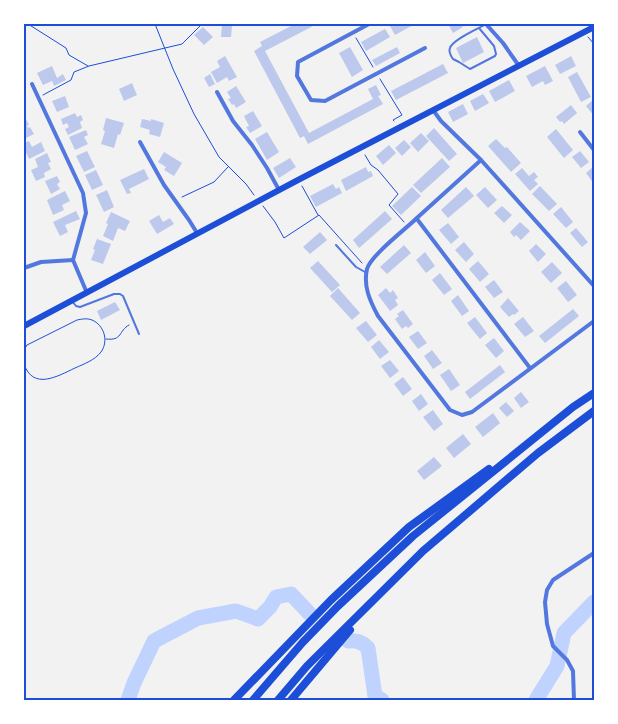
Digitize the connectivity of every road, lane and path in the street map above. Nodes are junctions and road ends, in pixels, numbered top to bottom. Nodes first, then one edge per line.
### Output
1 (28, 24) edge
2 (155, 24) edge
3 (202, 24) edge
4 (369, 24) edge
5 (486, 24) edge
6 (594, 27) edge
7 (479, 28) junction
8 (353, 33) junction
9 (165, 48) junction
10 (425, 48) dead end
11 (90, 66) junction
12 (519, 66) junction
13 (376, 74) junction
14 (32, 84) dead end
15 (218, 92) dead end
16 (38, 98) junction
17 (433, 110) junction
18 (398, 129) junction
19 (580, 132) dead end
20 (140, 142) dead end
21 (361, 148) junction
22 (594, 150) edge
23 (481, 160) junction
24 (228, 166) junction
25 (298, 180) junction
26 (276, 192) junction
27 (258, 199) dead end
28 (175, 200) junction
29 (263, 207) dead end
30 (319, 216) junction
31 (417, 219) junction
32 (408, 227) junction
33 (197, 233) junction
34 (336, 245) dead end
35 (73, 260) junction
36 (24, 268) edge
37 (367, 271) junction
38 (594, 286) edge
39 (87, 293) junction
40 (72, 301) junction
41 (594, 321) edge
42 (134, 322) junction
43 (24, 326) edge
44 (139, 334) dead end
45 (106, 339) junction
46 (24, 350) edge
47 (24, 364) edge
48 (530, 368) junction
49 (594, 393) edge
50 (573, 407) junction
51 (594, 411) edge
52 (594, 553) edge
53 (380, 594) junction
54 (234, 700) edge
55 (253, 700) edge
56 (278, 700) edge
57 (291, 700) edge
58 (574, 700) edge

1 - 11 path
2 - 9 path
3 - 9 path
4 - 8 street
5 - 7 lane
5 - 12 street
6 - 12 main road
7 - 7 lane
8 - 13 path
8 - 13 street
9 - 11 path
9 - 24 path
10 - 13 street
11 - 16 path
12 - 17 main road
13 - 18 path
14 - 16 street
15 - 26 street
16 - 35 street
17 - 18 main road
17 - 23 street
18 - 21 main road
19 - 22 street
20 - 28 street
21 - 25 main road
21 - 32 path
23 - 31 street
23 - 38 street
24 - 27 path
24 - 28 path
25 - 26 main road
25 - 30 path
26 - 33 main road
28 - 33 street
29 - 30 path
30 - 37 path
31 - 32 street
31 - 48 street
32 - 37 street
33 - 39 main road
34 - 37 lane
35 - 36 street
35 - 39 street
37 - 48 street
39 - 40 main road
40 - 42 lane
40 - 43 main road
41 - 48 street
42 - 44 lane
42 - 45 path
45 - 46 path
45 - 47 path
49 - 50 highway
50 - 54 highway
50 - 55 highway
51 - 53 highway
52 - 58 street
53 - 56 highway
53 - 57 highway

